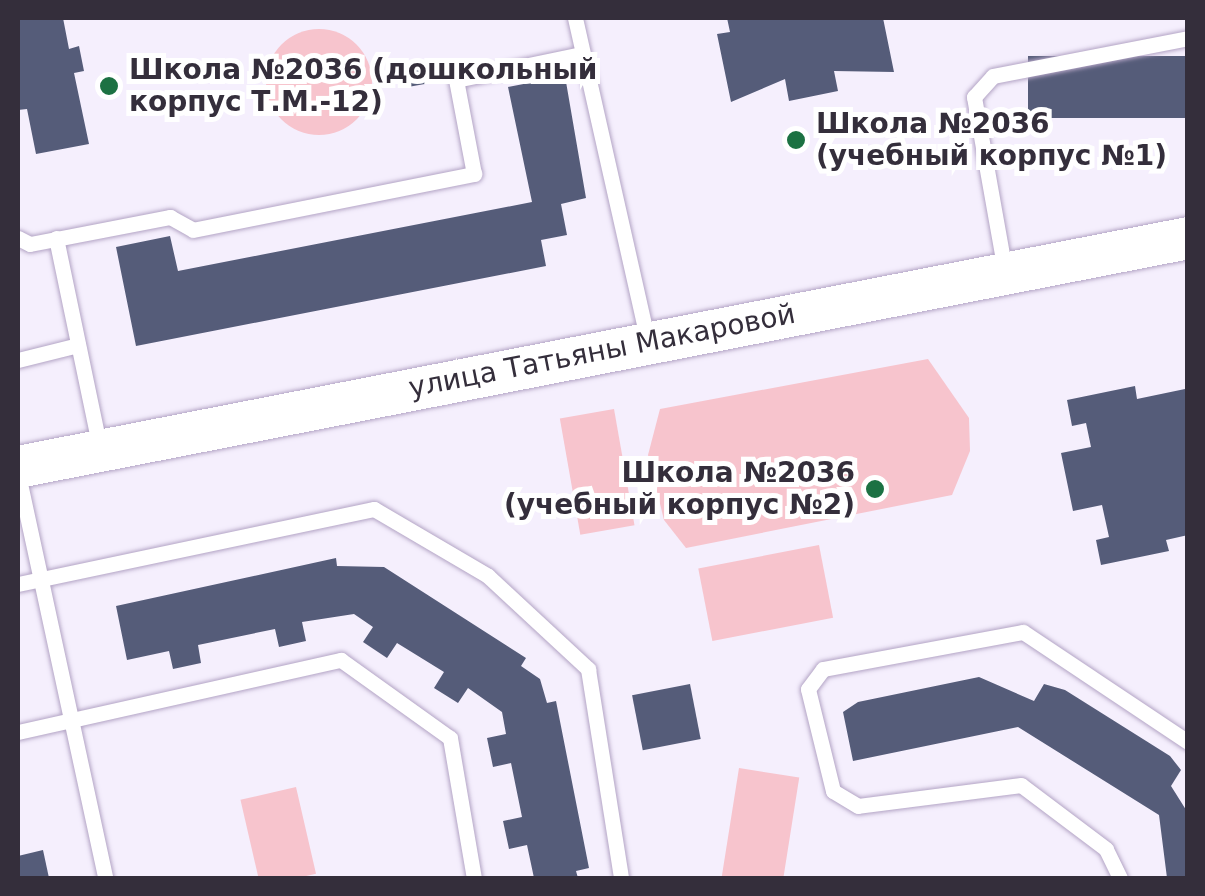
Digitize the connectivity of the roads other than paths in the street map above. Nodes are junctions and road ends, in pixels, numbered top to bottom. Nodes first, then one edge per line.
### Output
1 (575, 18) edge
2 (1188, 38) edge
3 (582, 54) junction
4 (18, 238) edge
5 (56, 238) junction
6 (1188, 238) edge
7 (1005, 271) junction
8 (648, 342) junction
9 (78, 345) junction
10 (18, 360) edge
11 (100, 451) junction
12 (18, 471) edge
13 (41, 580) junction
14 (18, 584) edge
15 (66, 721) junction
16 (18, 732) edge
17 (1188, 742) edge
18 (105, 878) edge
19 (474, 878) edge
20 (621, 878) edge
21 (1120, 878) edge

1 - 3 lane
2 - 7 lane
3 - 5 lane
3 - 8 lane
4 - 5 lane
5 - 9 lane
6 - 7 street, улица Татьяны Макаровой
7 - 8 street, улица Татьяны Макаровой
8 - 11 street, улица Татьяны Макаровой
9 - 10 lane
9 - 11 lane
11 - 12 street, улица Татьяны Макаровой
12 - 13 lane
13 - 14 lane
13 - 15 lane
13 - 20 lane
15 - 16 lane
15 - 18 lane
15 - 19 lane
17 - 21 lane

